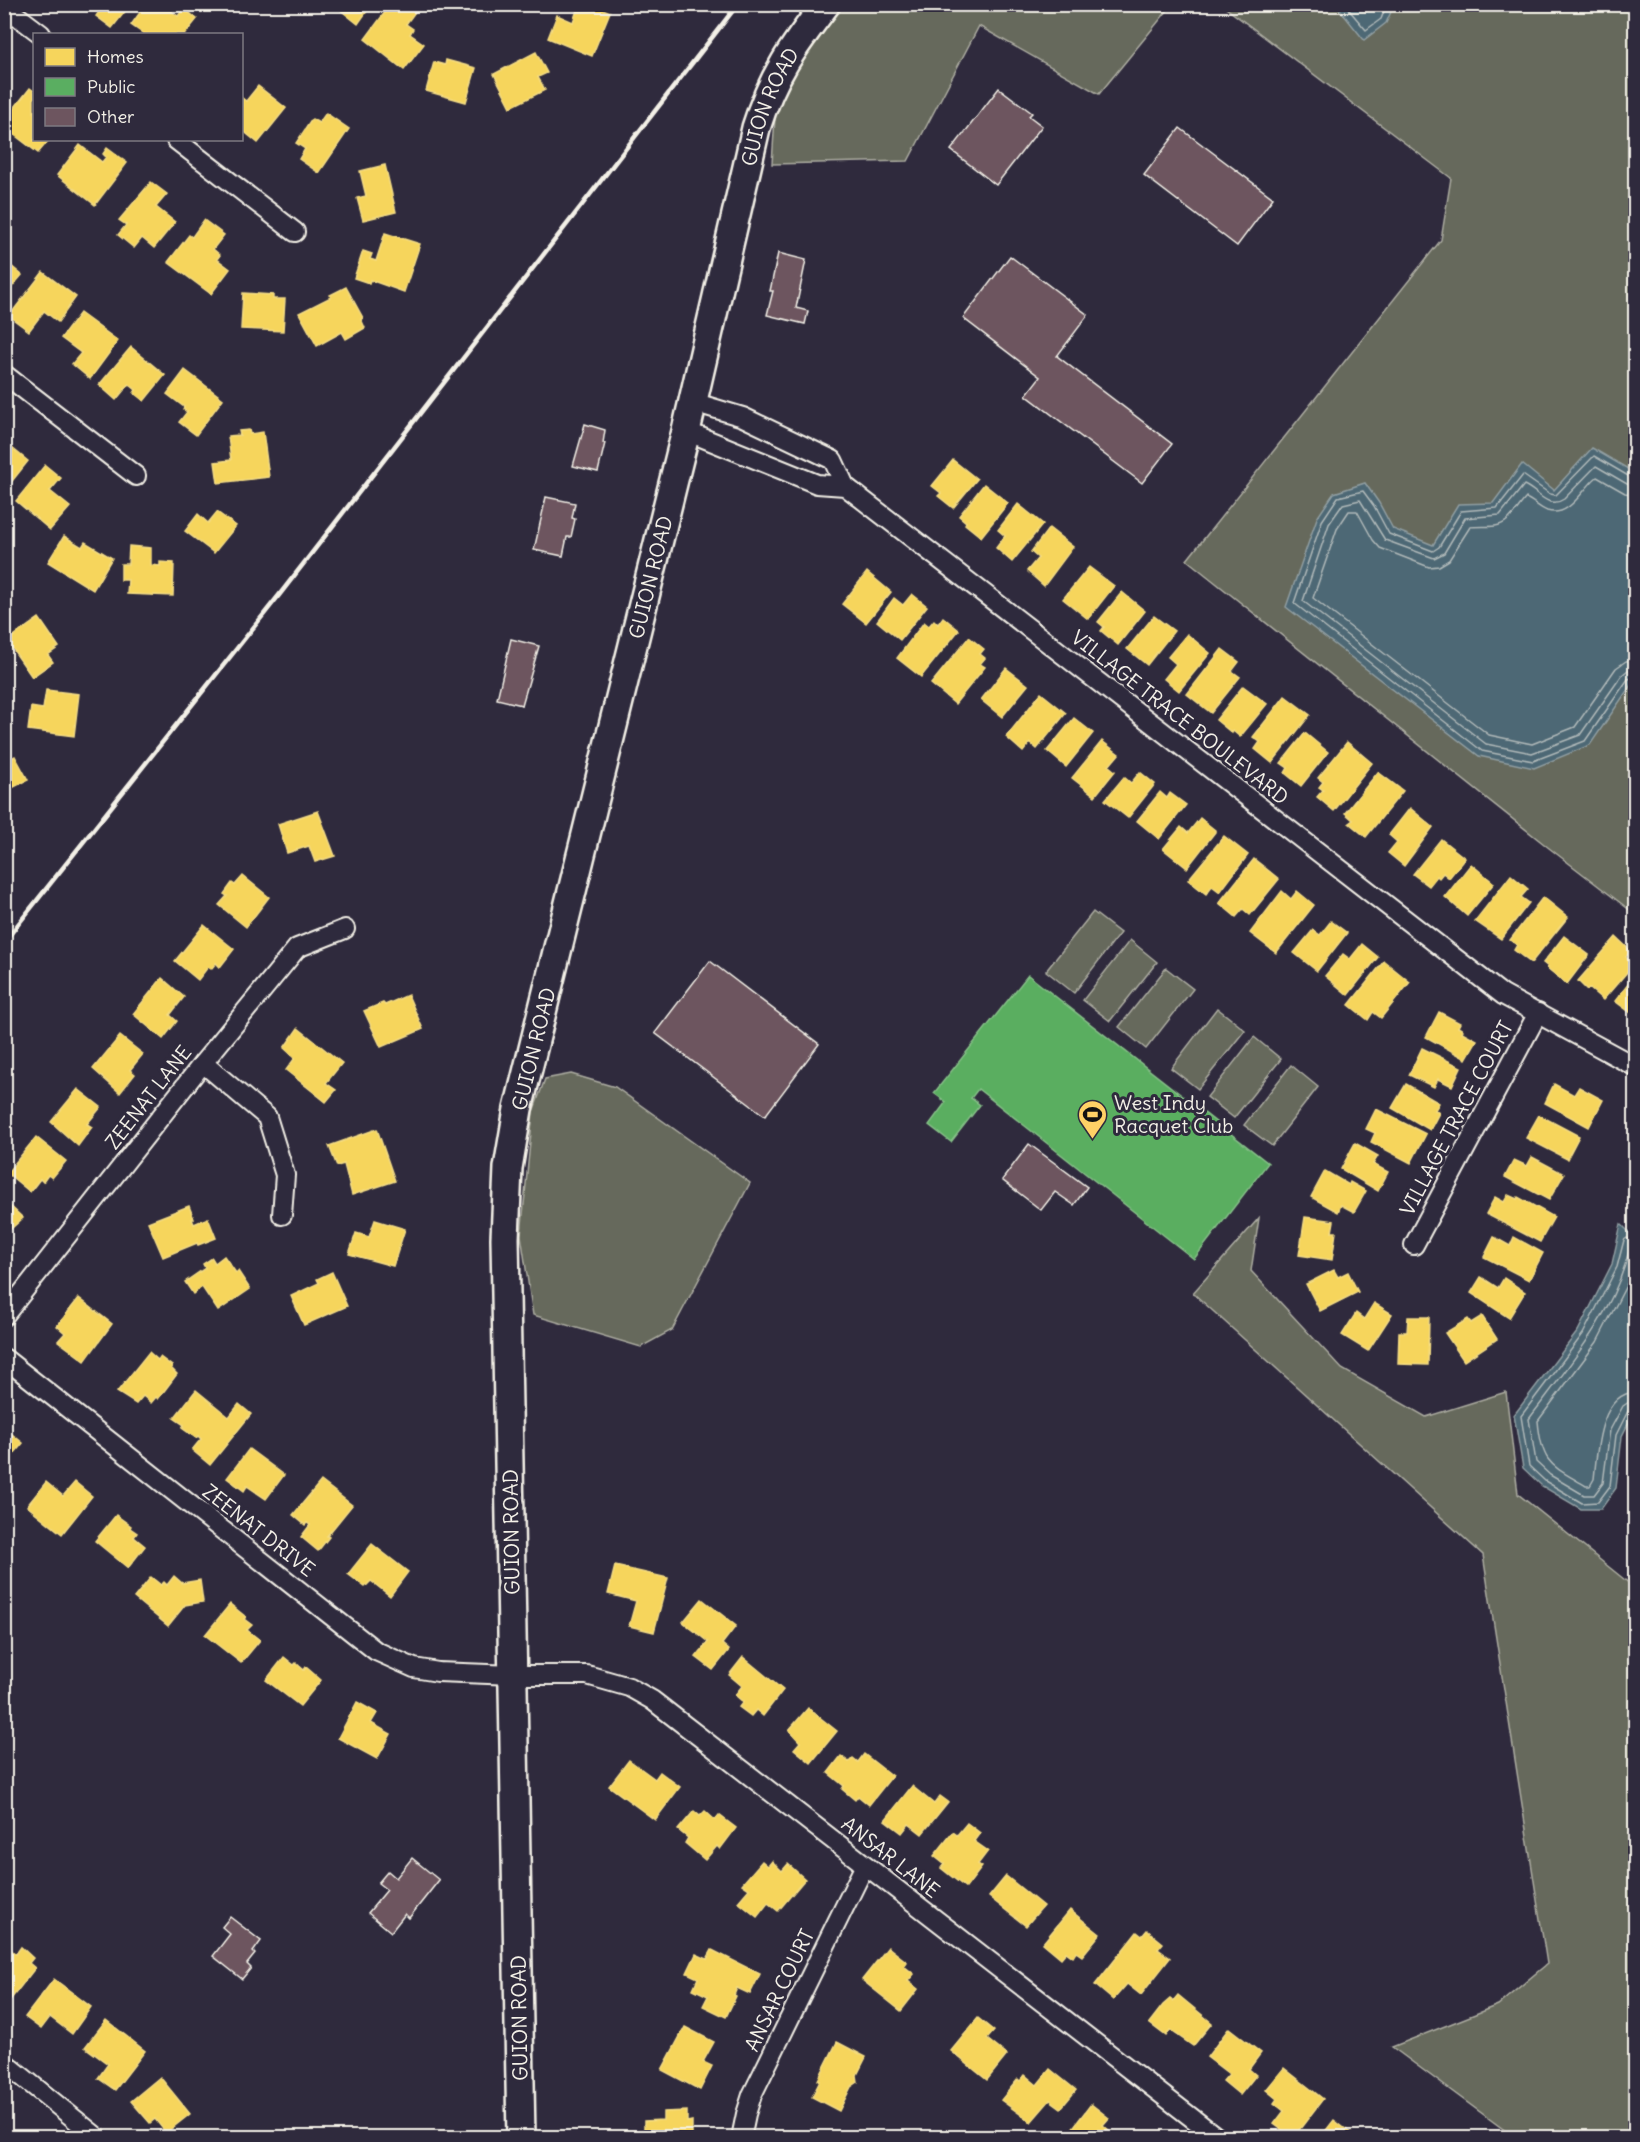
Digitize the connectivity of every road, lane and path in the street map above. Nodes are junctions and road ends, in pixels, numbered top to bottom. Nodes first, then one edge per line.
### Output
1 (826, 4) edge
2 (4, 6) edge
3 (40, 33) edge
4 (177, 141) edge
5 (295, 232) dead end
6 (4, 374) edge
7 (693, 402) junction
8 (686, 431) junction
9 (136, 476) dead end
10 (845, 486) junction
11 (345, 929) dead end
12 (1538, 1013) junction
13 (203, 1063) junction
14 (1635, 1066) edge
15 (282, 1215) dead end
16 (1414, 1245) dead end
17 (4, 1316) edge
18 (4, 1358) edge
19 (513, 1675) junction
20 (865, 1865) junction
21 (4, 2062) edge
22 (98, 2138) edge
23 (521, 2138) edge
24 (741, 2138) edge
25 (1218, 2138) edge

1 - 7 street, GUION ROAD
2 - 3 street
4 - 5 street
6 - 9 street
7 - 8 street, GUION ROAD
7 - 10 street
8 - 10 street
8 - 19 street, GUION ROAD
10 - 12 street, VILLAGE TRACE BOULEVARD
11 - 13 street, ZEENAT LANE
12 - 14 street, VILLAGE TRACE BOULEVARD
12 - 16 street, VILLAGE TRACE COURT
13 - 15 street
13 - 17 street, ZEENAT LANE
18 - 19 street, ZEENAT DRIVE
19 - 20 street, ANSAR LANE
19 - 23 street, GUION ROAD
20 - 24 street, ANSAR COURT
20 - 25 street, ANSAR LANE
21 - 22 street

